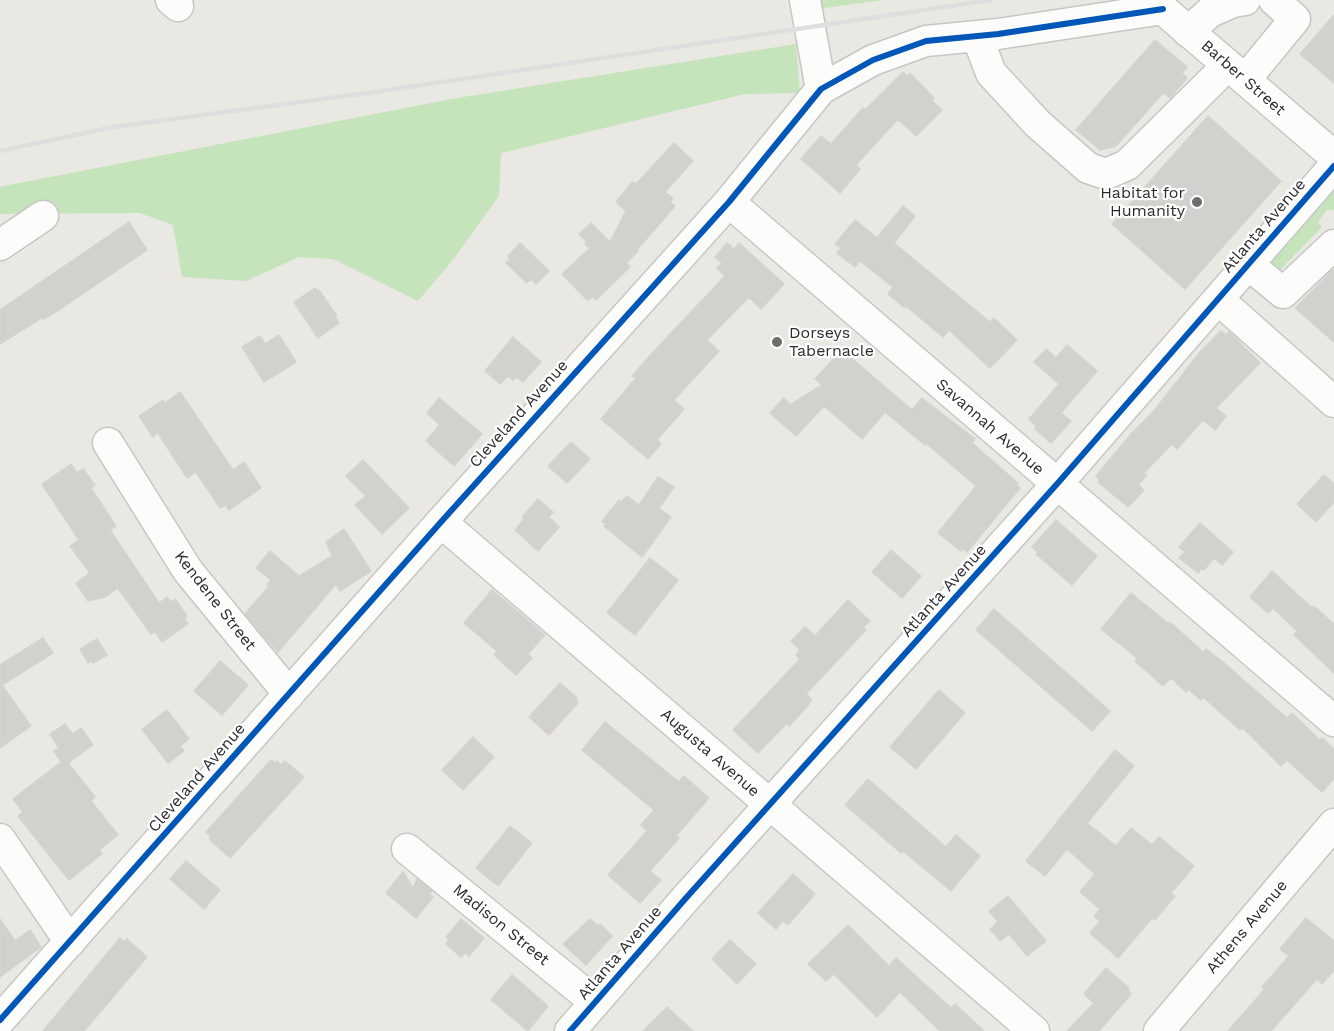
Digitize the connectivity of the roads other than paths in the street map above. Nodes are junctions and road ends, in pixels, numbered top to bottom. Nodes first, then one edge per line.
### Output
1 (805, 0) edge
2 (1245, 0) edge
3 (1274, 0) edge
4 (1157, 5) edge
5 (1188, 32) junction
6 (977, 36) junction
7 (1235, 72) junction
8 (821, 89) junction
9 (1330, 148) edge
10 (729, 202) junction
11 (43, 216) dead end
12 (0, 245) edge
13 (1334, 245) edge
14 (1249, 265) junction
15 (1219, 300) junction
16 (1334, 402) edge
17 (108, 443) dead end
18 (1057, 484) junction
19 (441, 522) junction
20 (289, 694) junction
21 (1334, 721) edge
22 (771, 806) junction
23 (1334, 824) edge
24 (0, 839) edge
25 (407, 849) dead end
26 (70, 942) junction
27 (595, 1002) junction
28 (0, 1020) edge
29 (570, 1031) edge
30 (1034, 1031) edge
31 (1159, 1031) edge

1 - 8 street
2 - 5 street
3 - 7 street
4 - 5 street, Barber Street
4 - 6 street, Cleveland Avenue
5 - 7 street, Barber Street
6 - 7 street
6 - 8 street, Cleveland Avenue
7 - 9 street, Barber Street
8 - 10 street, Cleveland Avenue
9 - 14 street, Atlanta Avenue
10 - 18 street, Savannah Avenue
10 - 19 street, Cleveland Avenue
11 - 12 street
13 - 14 street
14 - 15 street, Atlanta Avenue
15 - 16 street
15 - 18 street, Atlanta Avenue
17 - 20 street, Kendene Street
18 - 21 street, Savannah Avenue
18 - 22 street, Atlanta Avenue
19 - 20 street, Cleveland Avenue
19 - 22 street, Augusta Avenue
20 - 26 street, Cleveland Avenue
22 - 27 street, Atlanta Avenue
22 - 30 street, Augusta Avenue
23 - 31 street, Athens Avenue
24 - 26 street
25 - 27 street, Madison Street
26 - 28 street, Cleveland Avenue
27 - 29 street, Atlanta Avenue

